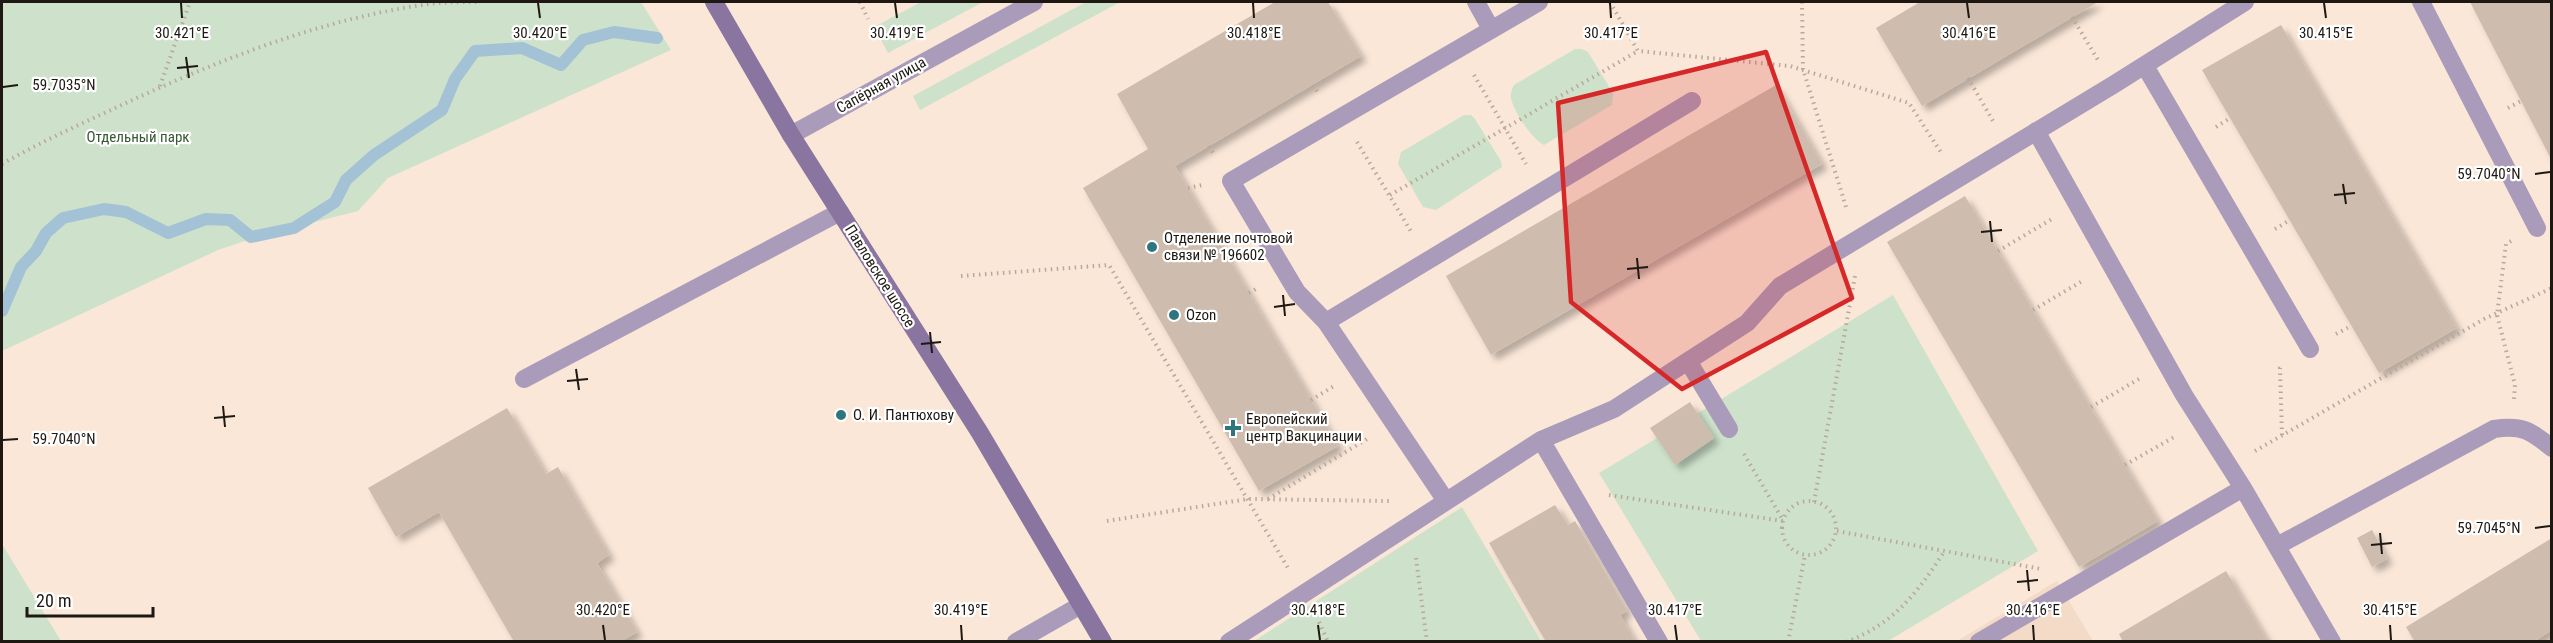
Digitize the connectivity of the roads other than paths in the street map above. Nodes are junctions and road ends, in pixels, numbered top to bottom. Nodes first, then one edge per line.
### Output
1 (714, 2) edge
2 (1034, 2) edge
3 (1476, 2) edge
4 (1539, 2) edge
5 (2245, 2) edge
6 (2421, 2) edge
7 (1491, 29) junction
8 (2145, 66) junction
9 (1692, 101) dead end
10 (2036, 131) junction
11 (791, 135) junction
12 (840, 212) junction
13 (2537, 228) road end
14 (1326, 322) junction
15 (2310, 349) road end
16 (1688, 361) junction
17 (524, 379) dead end
18 (1729, 429) road end
19 (1541, 440) junction
20 (2552, 448) edge
21 (2243, 488) junction
22 (1446, 501) junction
23 (2277, 546) junction
24 (1081, 605) junction
25 (1017, 642) edge
26 (1103, 642) edge
27 (1229, 642) edge
28 (1659, 642) edge
29 (1980, 642) edge
30 (2332, 642) edge

1 - 11 main road, Павловское шоссе
2 - 11 street, Сапёрная улица
3 - 7 street
4 - 7 street
5 - 8 street
6 - 13 street
7 - 14 street
8 - 10 street
8 - 15 street
9 - 14 street
10 - 16 street
10 - 21 street
11 - 12 main road, Павловское шоссе
12 - 17 street
12 - 24 main road, Павловское шоссе
14 - 22 street
16 - 18 street
16 - 19 street
19 - 22 street
19 - 28 street
20 - 23 street
21 - 23 street
21 - 29 street
22 - 27 street
23 - 30 street
24 - 25 street
24 - 26 main road, Павловское шоссе

